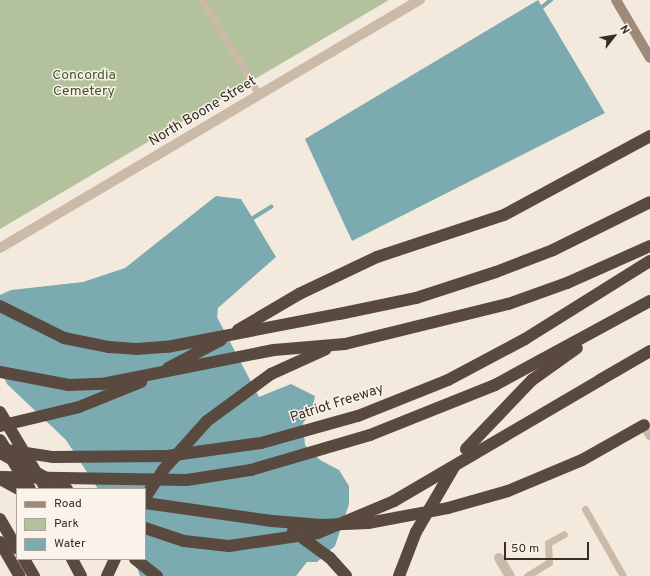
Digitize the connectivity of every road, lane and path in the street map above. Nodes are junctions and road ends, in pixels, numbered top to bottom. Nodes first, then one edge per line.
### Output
1 (202, 0) edge
2 (420, 0) edge
3 (616, 0) edge
4 (650, 58) edge
5 (259, 95) junction
6 (650, 136) edge
7 (650, 202) edge
8 (650, 246) edge
9 (0, 248) edge
10 (650, 261) edge
11 (650, 301) edge
12 (0, 306) edge
13 (631, 312) junction
14 (345, 344) junction
15 (650, 351) edge
16 (0, 372) edge
17 (0, 412) edge
18 (0, 426) edge
19 (648, 427) edge
20 (0, 440) edge
21 (0, 449) edge
22 (0, 453) edge
23 (0, 478) edge
24 (17, 488) edge
25 (29, 488) edge
26 (45, 488) edge
27 (55, 488) edge
28 (65, 488) edge
29 (146, 497) edge
30 (146, 503) edge
31 (585, 509) dead end
32 (0, 519) edge
33 (272, 521) junction
34 (146, 528) edge
35 (564, 534) dead end
36 (0, 542) edge
37 (16, 546) edge
38 (499, 558) dead end
39 (25, 560) edge
40 (73, 560) edge
41 (115, 560) edge
42 (136, 560) edge
43 (20, 576) edge
44 (34, 576) edge
45 (81, 576) edge
46 (108, 576) edge
47 (156, 576) edge
48 (346, 576) edge
49 (399, 576) edge
50 (510, 576) edge
51 (526, 576) edge
52 (623, 576) edge

1 - 5 lane
2 - 5 street, North Boone Street
3 - 4 street
5 - 9 street, North Boone Street
6 - 18 highway, bridge
7 - 12 highway, bridge
8 - 14 highway
10 - 21 highway, Patriot Freeway, bridge
11 - 13 highway
13 - 23 highway, bridge
13 - 49 highway, bridge
14 - 16 highway, bridge
14 - 29 highway, bridge
15 - 34 highway, bridge
17 - 26 highway
19 - 33 highway, bridge
20 - 25 highway
22 - 28 highway, bridge
23 - 24 highway, bridge
23 - 27 highway
30 - 33 highway
31 - 52 lane
32 - 37 highway
33 - 48 highway
35 - 51 lane
36 - 43 highway
38 - 50 street
39 - 44 highway
40 - 45 highway
41 - 46 highway
42 - 47 highway

